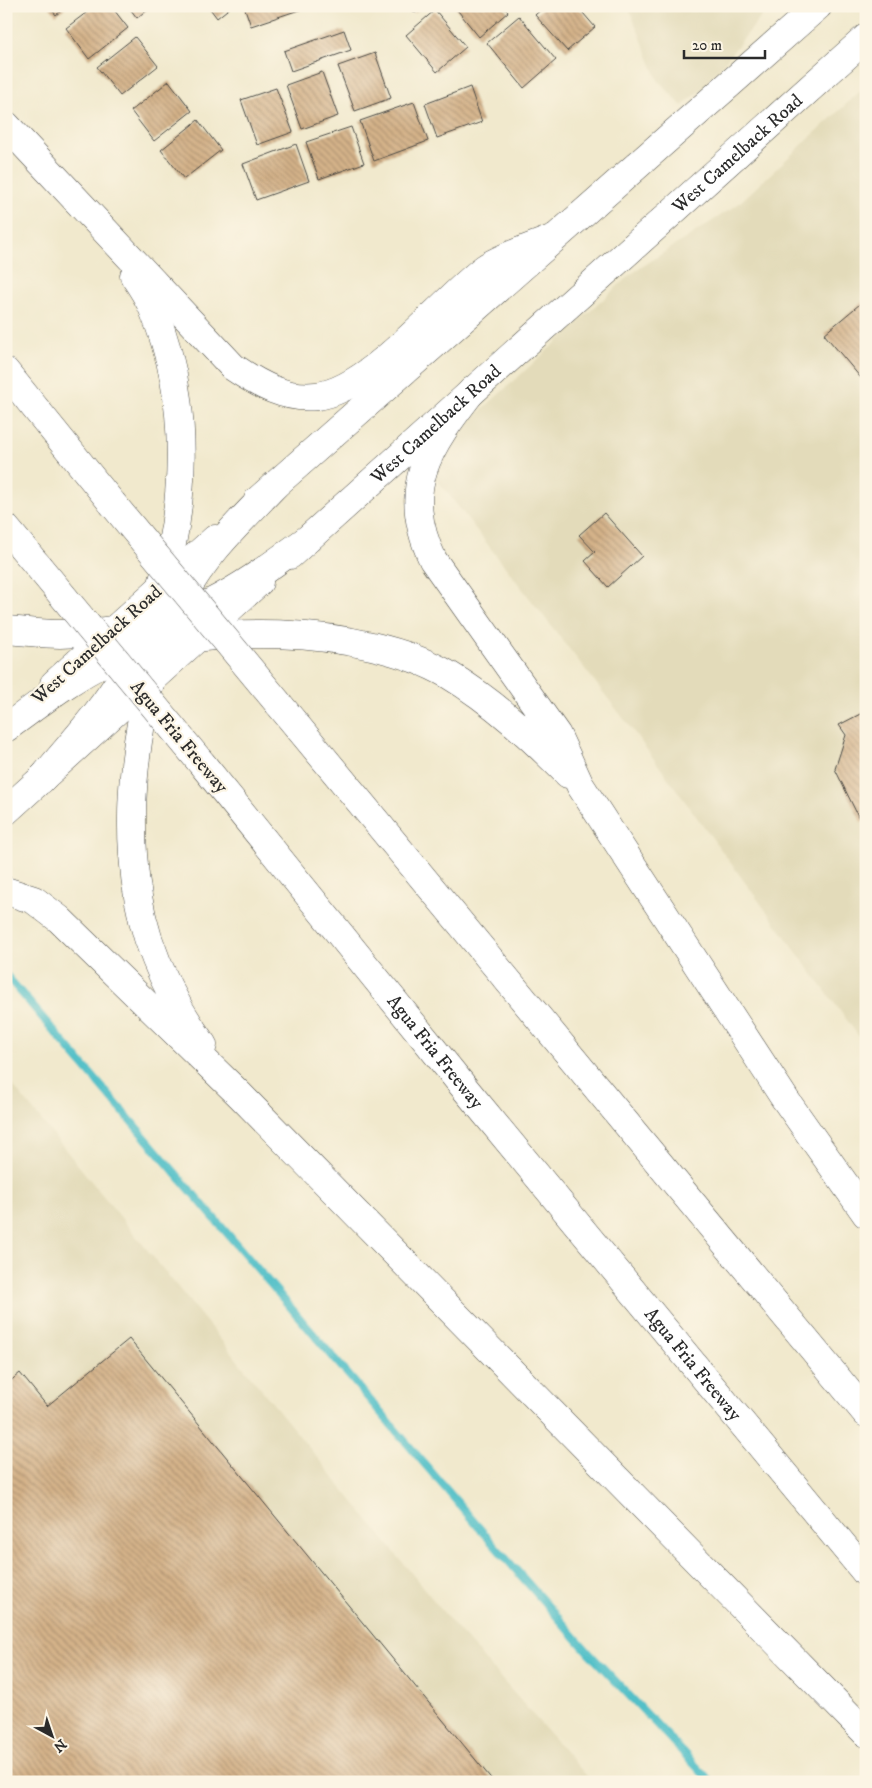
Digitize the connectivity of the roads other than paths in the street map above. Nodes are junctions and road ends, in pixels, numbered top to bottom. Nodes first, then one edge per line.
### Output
1 (818, 6) edge
2 (866, 38) edge
3 (6, 125) edge
4 (551, 240) junction
5 (117, 246) junction
6 (6, 372) edge
7 (472, 391) junction
8 (275, 485) junction
9 (6, 528) edge
10 (308, 539) junction
11 (162, 586) junction
12 (174, 616) junction
13 (115, 628) junction
14 (6, 630) edge
15 (149, 638) junction
16 (197, 638) junction
17 (150, 681) junction
18 (6, 728) edge
19 (41, 780) junction
20 (580, 785) junction
21 (6, 811) edge
22 (6, 891) edge
23 (240, 1095) junction
24 (866, 1214) edge
25 (866, 1413) edge
26 (866, 1573) edge
27 (866, 1734) edge

1 - 4 main road, West Camelback Road
2 - 7 main road, West Camelback Road
3 - 5 main road
4 - 5 main road
4 - 8 main road, West Camelback Road
5 - 11 main road
6 - 25 main road, bridge
7 - 10 main road, West Camelback Road
7 - 20 main road
8 - 11 main road, West Camelback Road
8 - 12 main road
9 - 26 main road, Agua Fria Freeway, bridge
10 - 12 main road
10 - 16 main road, West Camelback Road
11 - 13 main road, West Camelback Road
11 - 15 main road
12 - 15 main road
13 - 14 main road
13 - 15 main road
13 - 18 main road, West Camelback Road
15 - 16 main road
15 - 17 main road
15 - 18 main road
15 - 19 main road
16 - 17 main road, West Camelback Road
16 - 20 main road
17 - 19 main road, West Camelback Road
17 - 23 main road
19 - 21 main road, West Camelback Road
20 - 24 main road
22 - 23 main road
23 - 27 main road

